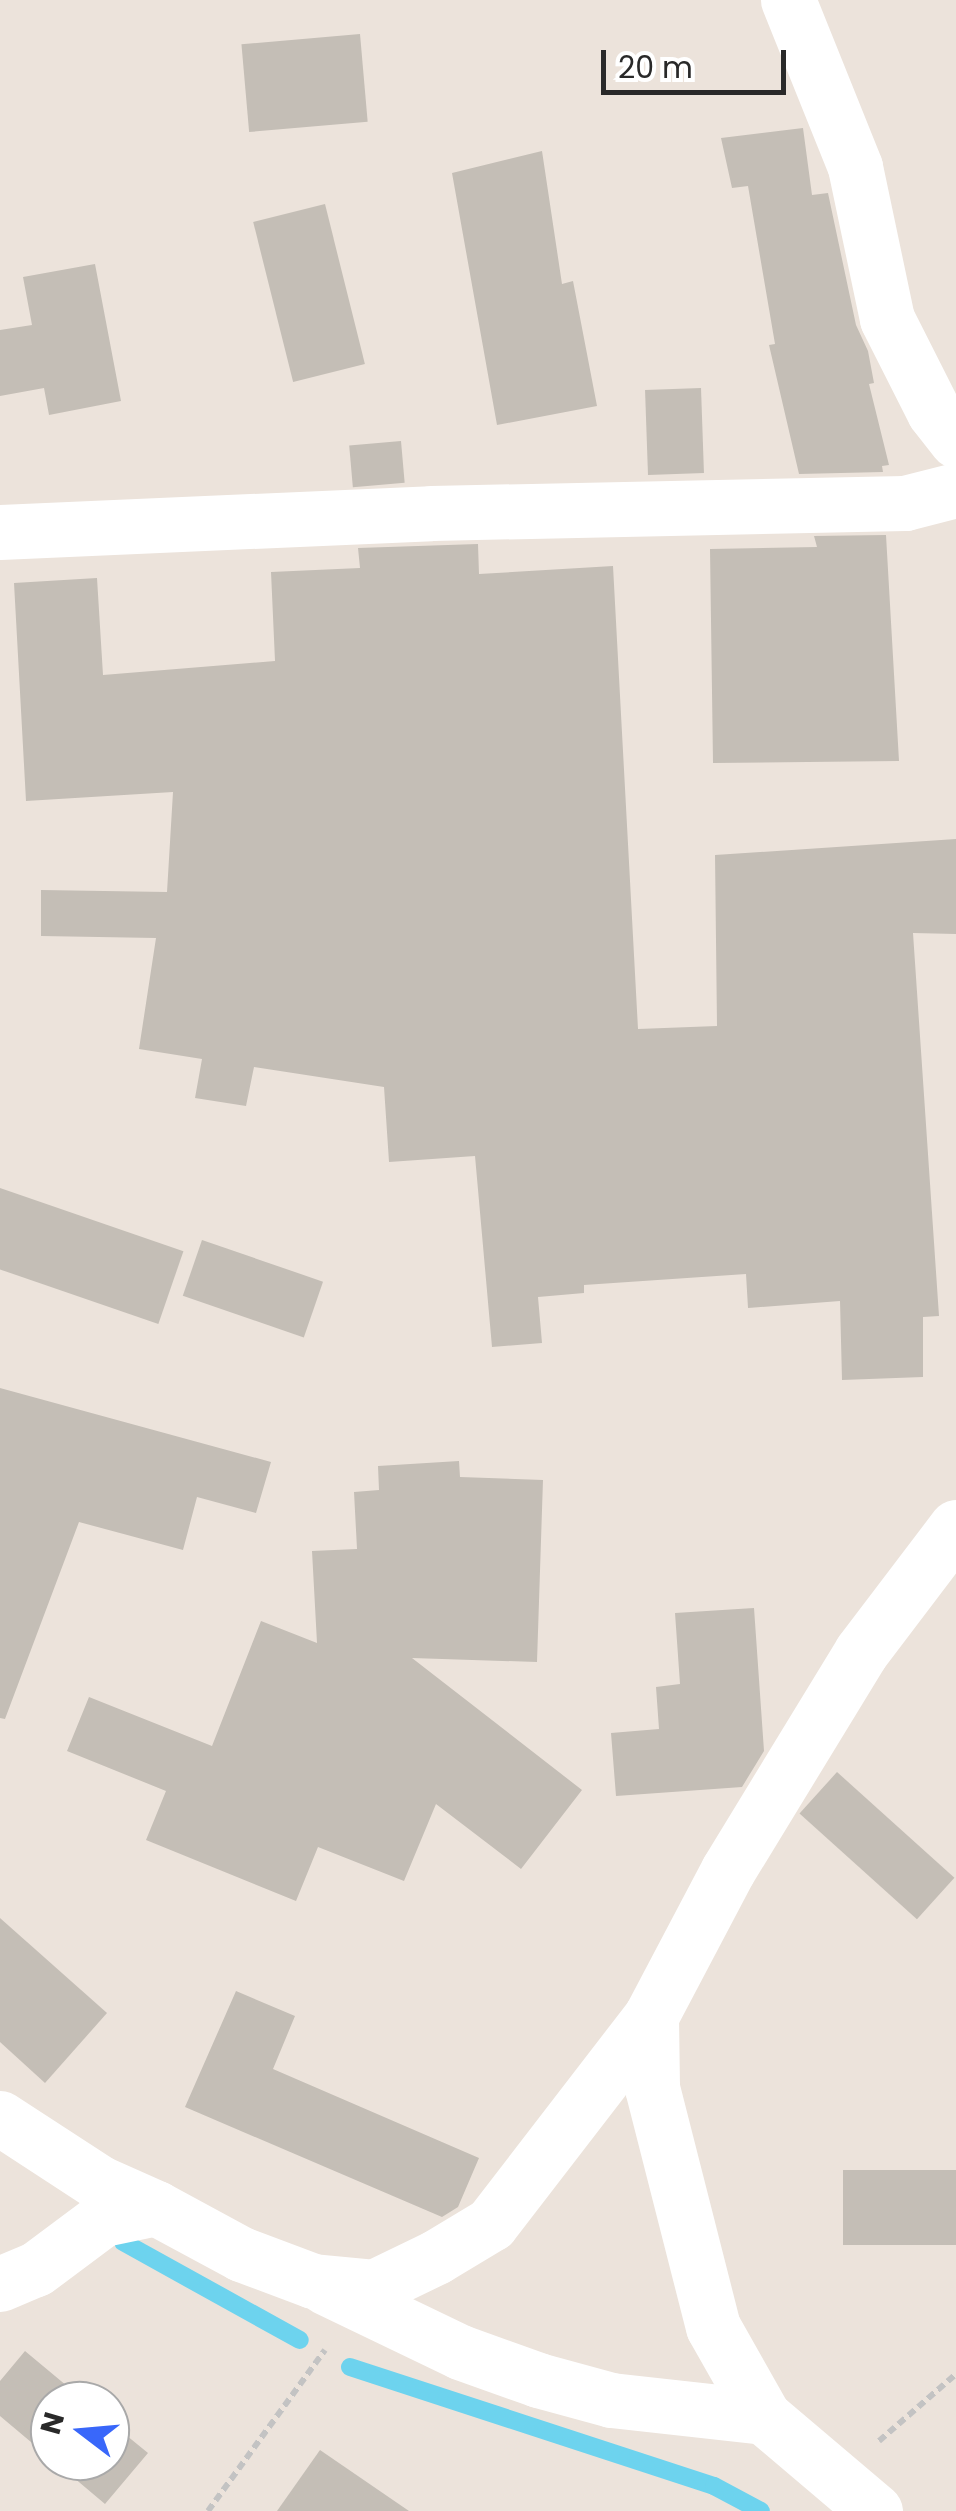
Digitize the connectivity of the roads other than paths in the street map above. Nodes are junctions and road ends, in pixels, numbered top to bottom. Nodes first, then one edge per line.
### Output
1 (788, 0) edge
2 (956, 440) edge
3 (956, 490) edge
4 (0, 532) edge
5 (956, 1527) edge
6 (651, 2016) junction
7 (0, 2118) edge
8 (156, 2208) junction
9 (0, 2284) edge
10 (336, 2292) junction
11 (764, 2417) junction
12 (856, 2495) edge

1 - 2 street
3 - 4 street
5 - 6 street
6 - 10 street
6 - 11 street
7 - 8 street
8 - 9 street
8 - 10 street
10 - 11 street
11 - 12 street

